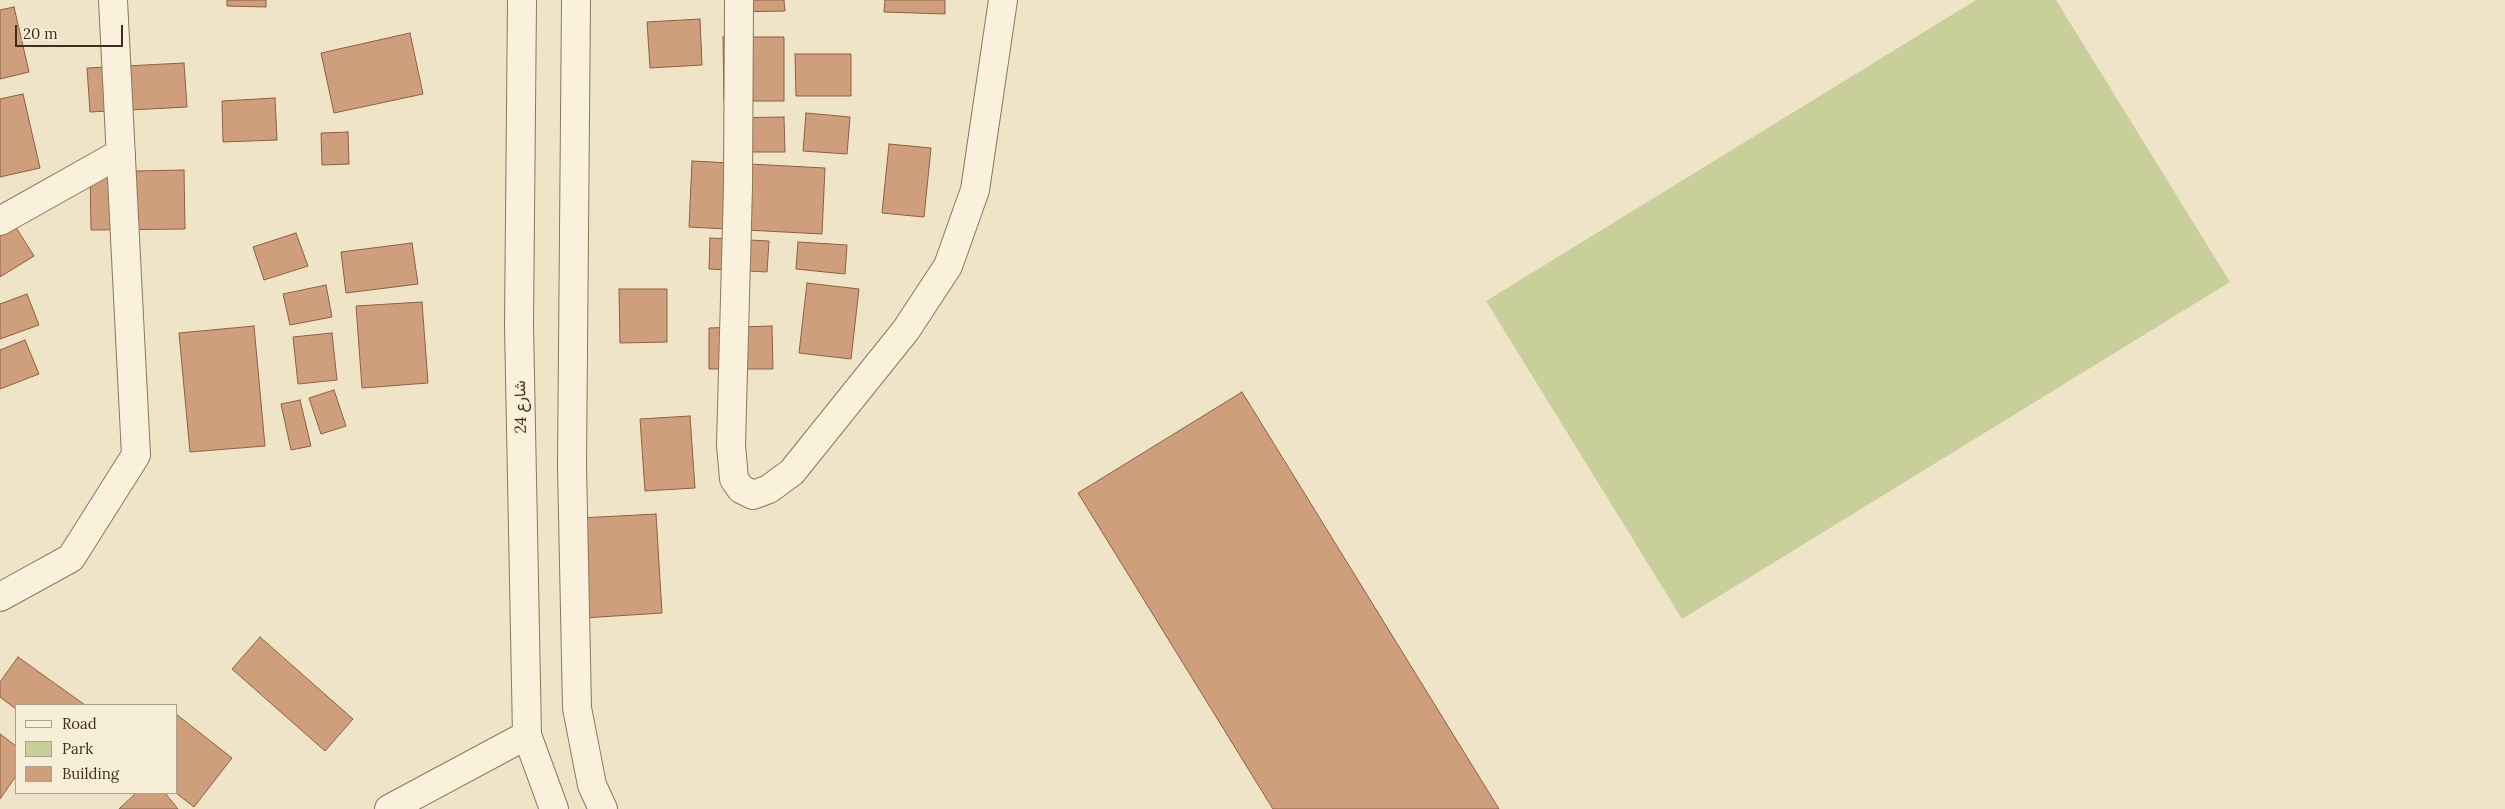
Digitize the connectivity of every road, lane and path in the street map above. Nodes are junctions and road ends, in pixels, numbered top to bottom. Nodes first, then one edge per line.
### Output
1 (113, 0) edge
2 (522, 0) edge
3 (576, 0) edge
4 (739, 0) edge
5 (1003, 0) edge
6 (121, 153) junction
7 (0, 221) edge
8 (0, 597) edge
9 (527, 736) junction
10 (389, 809) edge
11 (554, 809) edge
12 (603, 809) edge

1 - 6 street
2 - 9 street, شارع 24
3 - 12 street
4 - 5 street
6 - 7 street
6 - 8 street
9 - 10 street
9 - 11 street, شارع 24

